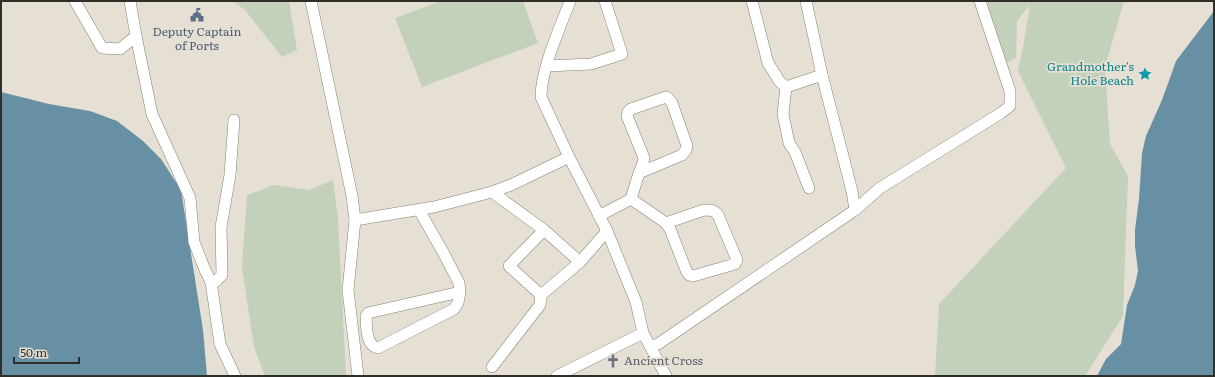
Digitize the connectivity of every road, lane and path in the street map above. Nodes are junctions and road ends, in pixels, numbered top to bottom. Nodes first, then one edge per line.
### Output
1 (75, 1) edge
2 (130, 1) edge
3 (311, 1) edge
4 (570, 1) edge
5 (605, 1) edge
6 (752, 1) edge
7 (806, 1) edge
8 (980, 1) edge
9 (136, 36) junction
10 (547, 66) junction
11 (822, 75) junction
12 (786, 87) junction
13 (234, 120) dead end
14 (569, 157) junction
15 (639, 173) junction
16 (809, 188) dead end
17 (492, 192) junction
18 (631, 199) junction
19 (419, 210) junction
20 (855, 210) junction
21 (599, 216) junction
22 (355, 220) junction
23 (666, 223) junction
24 (544, 230) junction
25 (607, 231) junction
26 (580, 262) junction
27 (211, 282) junction
28 (460, 292) junction
29 (541, 295) junction
30 (643, 332) junction
31 (651, 346) junction
32 (492, 367) dead end
33 (235, 376) edge
34 (358, 376) edge
35 (557, 376) edge
36 (666, 376) edge

1 - 9 street
2 - 9 street
3 - 22 street
4 - 10 street
5 - 10 street
6 - 12 street
7 - 11 street
8 - 20 street
9 - 27 street
10 - 14 street
11 - 12 street
11 - 20 street
12 - 16 street
13 - 27 street
14 - 17 street
14 - 21 street
15 - 15 street
15 - 18 street
17 - 19 street
17 - 24 street
18 - 21 street
18 - 23 street
19 - 22 street
19 - 28 street
20 - 31 street
21 - 25 street
22 - 34 street
23 - 23 street
24 - 26 street
24 - 29 street
25 - 26 street
25 - 30 street
26 - 29 street
27 - 33 street
28 - 28 street
29 - 32 street
30 - 31 street
30 - 35 street
31 - 36 street

